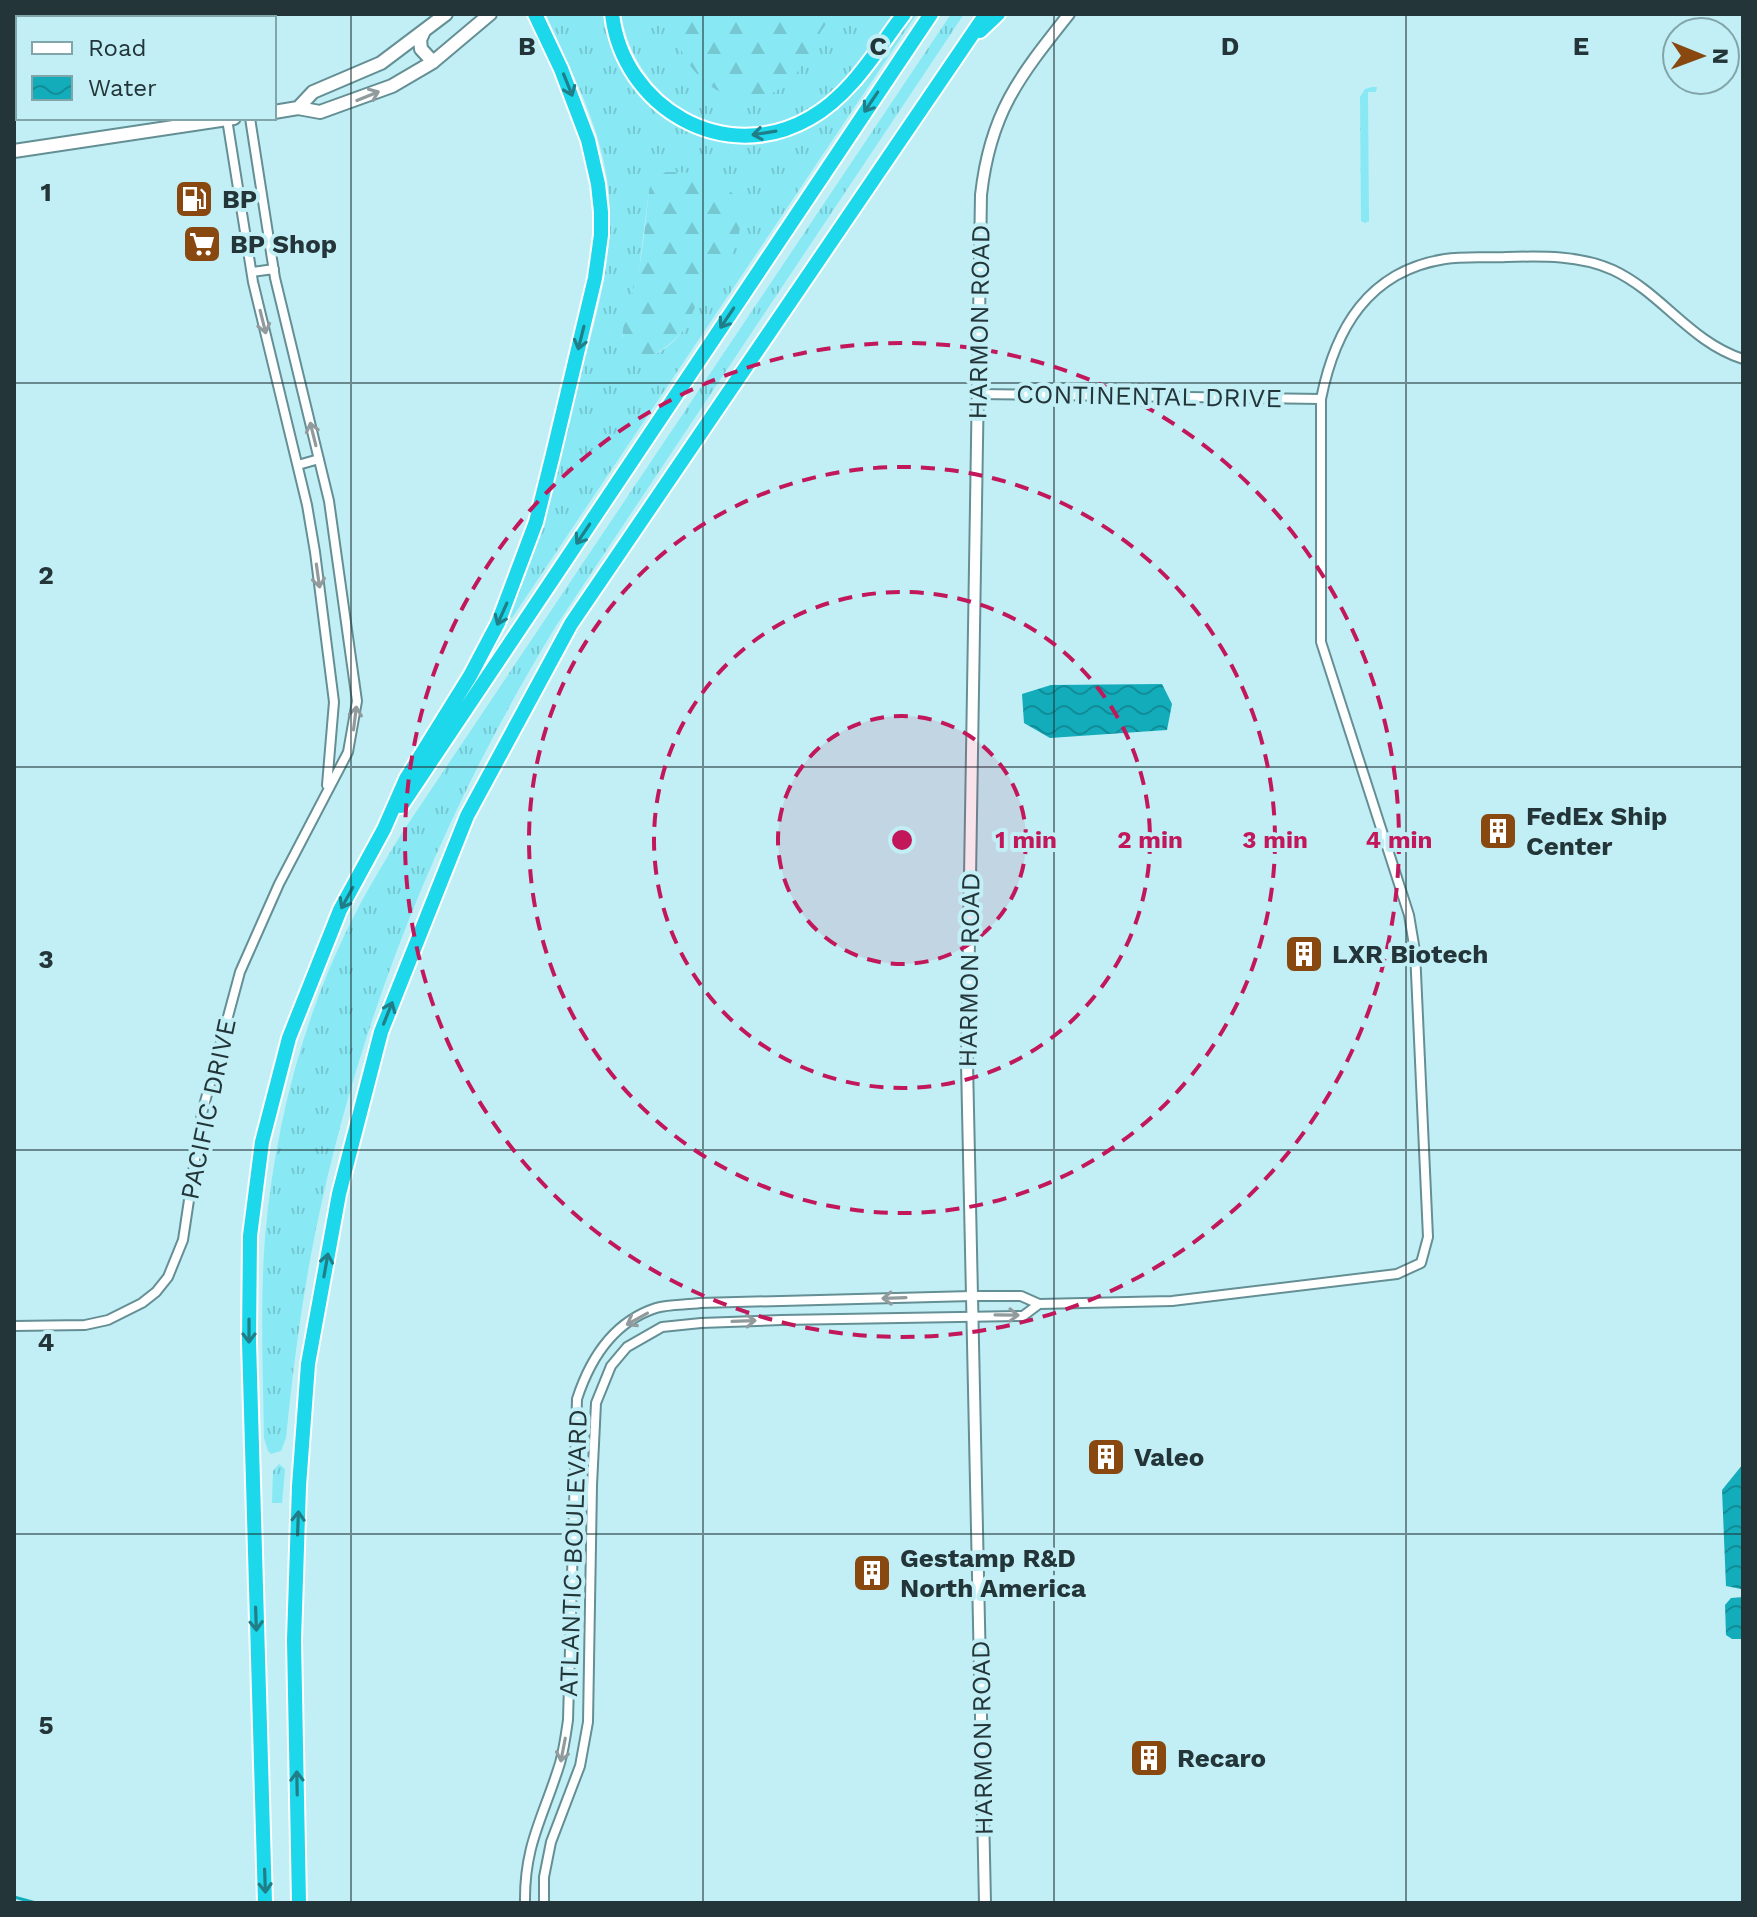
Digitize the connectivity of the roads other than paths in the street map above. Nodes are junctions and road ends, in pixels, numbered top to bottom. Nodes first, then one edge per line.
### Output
1 (446, 14) edge
2 (490, 14) edge
3 (535, 14) edge
4 (612, 14) edge
5 (904, 14) edge
6 (931, 14) edge
7 (986, 14) edge
8 (998, 14) edge
9 (1069, 14) edge
10 (424, 31) junction
11 (970, 38) junction
12 (433, 62) junction
13 (298, 108) junction
14 (276, 112) edge
15 (223, 120) edge
16 (230, 120) edge
17 (250, 120) edge
18 (14, 151) edge
19 (274, 269) junction
20 (252, 272) junction
21 (1743, 359) edge
22 (977, 394) junction
23 (1321, 399) junction
24 (319, 459) junction
25 (298, 465) junction
26 (327, 790) junction
27 (384, 829) junction
28 (972, 1296) junction
29 (1039, 1304) junction
30 (972, 1315) junction
31 (14, 1326) edge
32 (265, 1903) edge
33 (299, 1903) edge
34 (525, 1903) edge
35 (544, 1903) edge
36 (985, 1903) edge

1 - 10 main road
2 - 12 main road
3 -> 27 highway
5 -> 4 highway
6 -> 27 highway
7 - 11 highway
8 - 11 highway
9 - 22 street, HARMON ROAD
10 - 12 main road
10 - 13 main road
33 -> 11 highway
13 -> 12 main road
13 - 14 main road
15 - 18 main road
16 - 20 street, PACIFIC DRIVE
17 - 19 street, PACIFIC DRIVE
19 - 20 street
24 -> 19 street, PACIFIC DRIVE
20 -> 25 street, PACIFIC DRIVE
21 - 23 street
22 - 23 street, CONTINENTAL DRIVE
22 - 28 street, HARMON ROAD
23 - 29 street
24 - 25 street
26 -> 24 street, PACIFIC DRIVE
25 -> 26 street, PACIFIC DRIVE
26 - 31 street, PACIFIC DRIVE
27 -> 32 highway
28 - 29 street, ATLANTIC BOULEVARD
28 - 30 street, HARMON ROAD
28 -> 34 street, ATLANTIC BOULEVARD
30 -> 29 street, ATLANTIC BOULEVARD
35 -> 30 street, ATLANTIC BOULEVARD
30 - 36 street, HARMON ROAD

